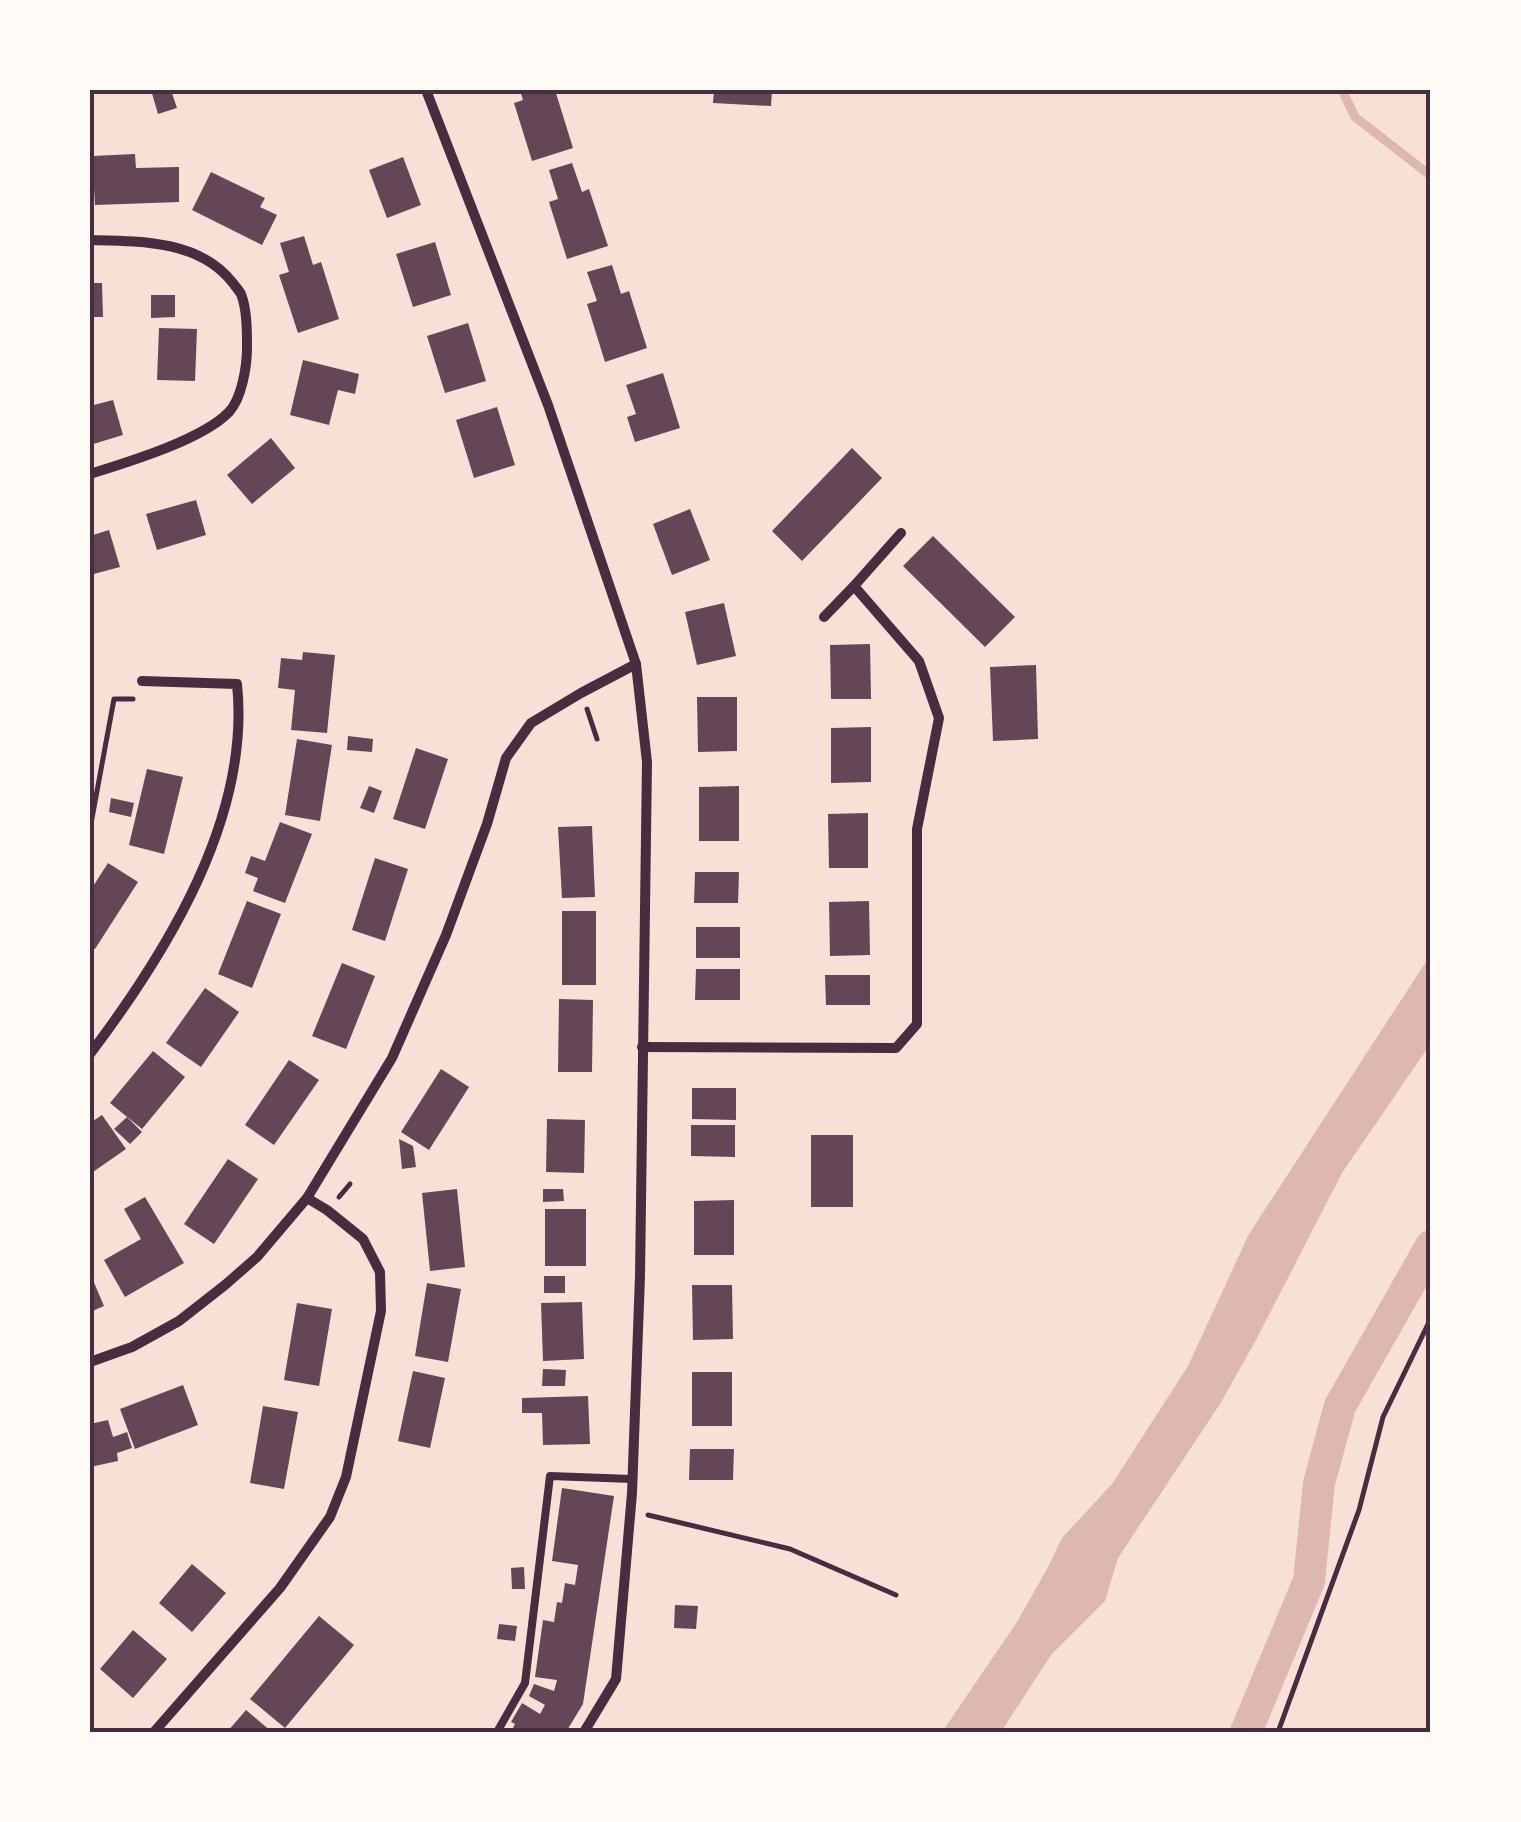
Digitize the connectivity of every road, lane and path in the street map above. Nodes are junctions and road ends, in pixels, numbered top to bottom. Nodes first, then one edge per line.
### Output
1 (426, 90) edge
2 (90, 240) edge
3 (90, 474) edge
4 (901, 533) dead end
5 (854, 586) junction
6 (824, 617) dead end
7 (636, 664) junction
8 (142, 681) dead end
9 (581, 693) junction
10 (133, 699) dead end
11 (598, 739) dead end
12 (90, 830) edge
13 (642, 1046) junction
14 (90, 1054) edge
15 (307, 1198) junction
16 (1431, 1318) edge
17 (90, 1362) edge
18 (632, 1479) junction
19 (630, 1511) junction
20 (896, 1595) dead end
21 (154, 1732) edge
22 (497, 1732) edge
23 (584, 1732) edge
24 (1278, 1732) edge

1 - 7 street
2 - 3 street
4 - 5 street
5 - 6 street
5 - 13 street
7 - 9 street
7 - 13 street
8 - 14 street
9 - 11 path
9 - 15 street
10 - 12 path
13 - 18 street
15 - 17 street
15 - 21 street
16 - 24 path
18 - 19 street
18 - 22 lane
19 - 20 path
19 - 23 street

